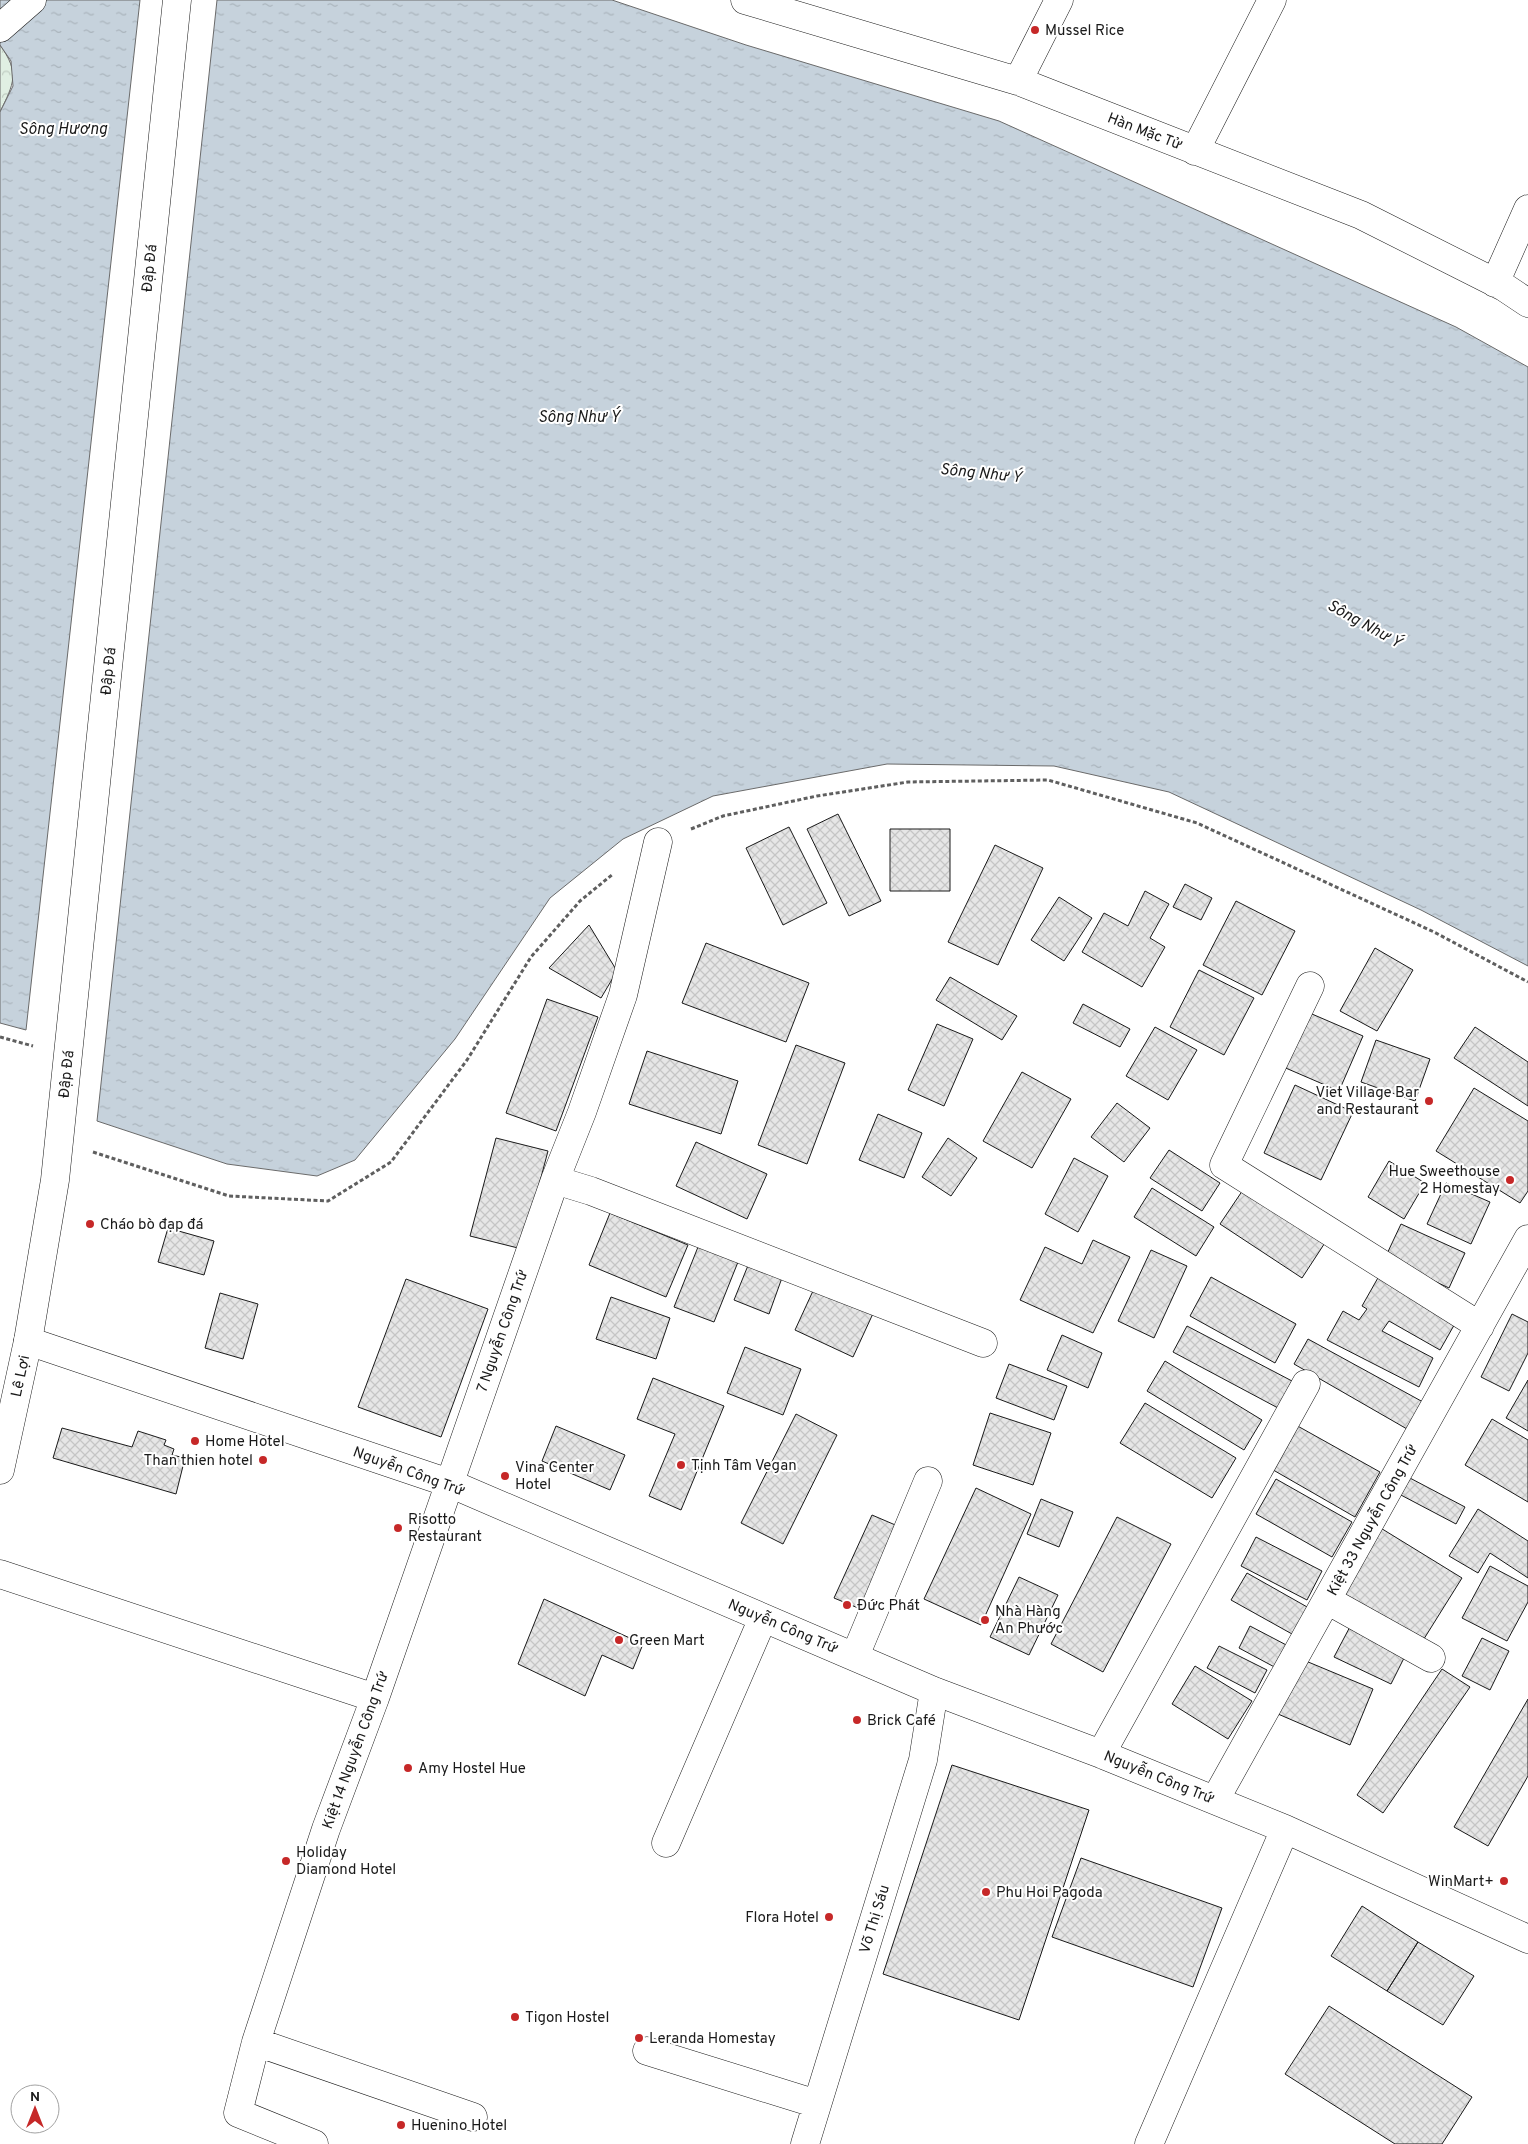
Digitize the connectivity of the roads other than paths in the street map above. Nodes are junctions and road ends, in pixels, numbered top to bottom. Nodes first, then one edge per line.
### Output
1 (32, 0) edge
2 (176, 0) edge
3 (745, 0) edge
4 (1059, 0) edge
5 (1272, 0) edge
6 (0, 28) edge
7 (1018, 82) junction
8 (1195, 151) junction
9 (1528, 209) edge
10 (1495, 282) junction
11 (1528, 303) edge
12 (658, 842) road end
13 (1310, 986) dead end
14 (555, 1180) junction
15 (1528, 1239) edge
16 (1480, 1326) junction
17 (28, 1341) junction
18 (983, 1343) dead end
19 (1306, 1384) dead end
20 (0, 1470) edge
21 (928, 1481) dead end
22 (449, 1483) junction
23 (0, 1574) edge
24 (1327, 1600) junction
25 (763, 1618) junction
26 (855, 1656) junction
27 (1432, 1658) dead end
28 (934, 1691) junction
29 (375, 1698) junction
30 (1101, 1754) junction
31 (1215, 1800) junction
32 (1285, 1829) junction
33 (666, 1843) dead end
34 (1528, 1938) edge
35 (256, 2042) junction
36 (647, 2051) dead end
37 (817, 2104) junction
38 (474, 2117) dead end
39 (314, 2144) edge
40 (805, 2144) edge
41 (1148, 2144) edge

1 - 6 street
2 - 17 street, Đập Đá
3 - 7 street, Hàn Mặc Tử
4 - 7 street
5 - 8 street
7 - 8 street, Hàn Mặc Tử
8 - 10 street, Hàn Mặc Tử
9 - 10 street
10 - 11 street, Hàn Mặc Tử
12 - 14 street, 7 Nguyễn Công Trứ
13 - 16 street
14 - 18 street
14 - 22 street, 7 Nguyễn Công Trứ
15 - 16 street, Kiệt 33 Nguyễn Công Trứ
16 - 24 street, Kiệt 33 Nguyễn Công Trứ
17 - 20 street, Lê Lợi
17 - 22 street, Nguyễn Công Trứ
19 - 30 street
21 - 26 street
22 - 25 street, Nguyễn Công Trứ
22 - 29 street, Kiệt 14 Nguyễn Công Trứ
23 - 29 street
24 - 27 street
24 - 31 street, Kiệt 33 Nguyễn Công Trứ
25 - 26 street, Nguyễn Công Trứ
25 - 33 street
26 - 28 street, Nguyễn Công Trứ
28 - 30 street, Nguyễn Công Trứ
28 - 37 street, Võ Thị Sáu
29 - 35 street, Kiệt 14 Nguyễn Công Trứ
30 - 31 street, Nguyễn Công Trứ
31 - 32 street, Nguyễn Công Trứ
32 - 34 street, Nguyễn Công Trứ
32 - 41 street
35 - 38 street
35 - 39 street, Kiệt 14 Nguyễn Công Trứ
36 - 37 street
37 - 40 street, Võ Thị Sáu

